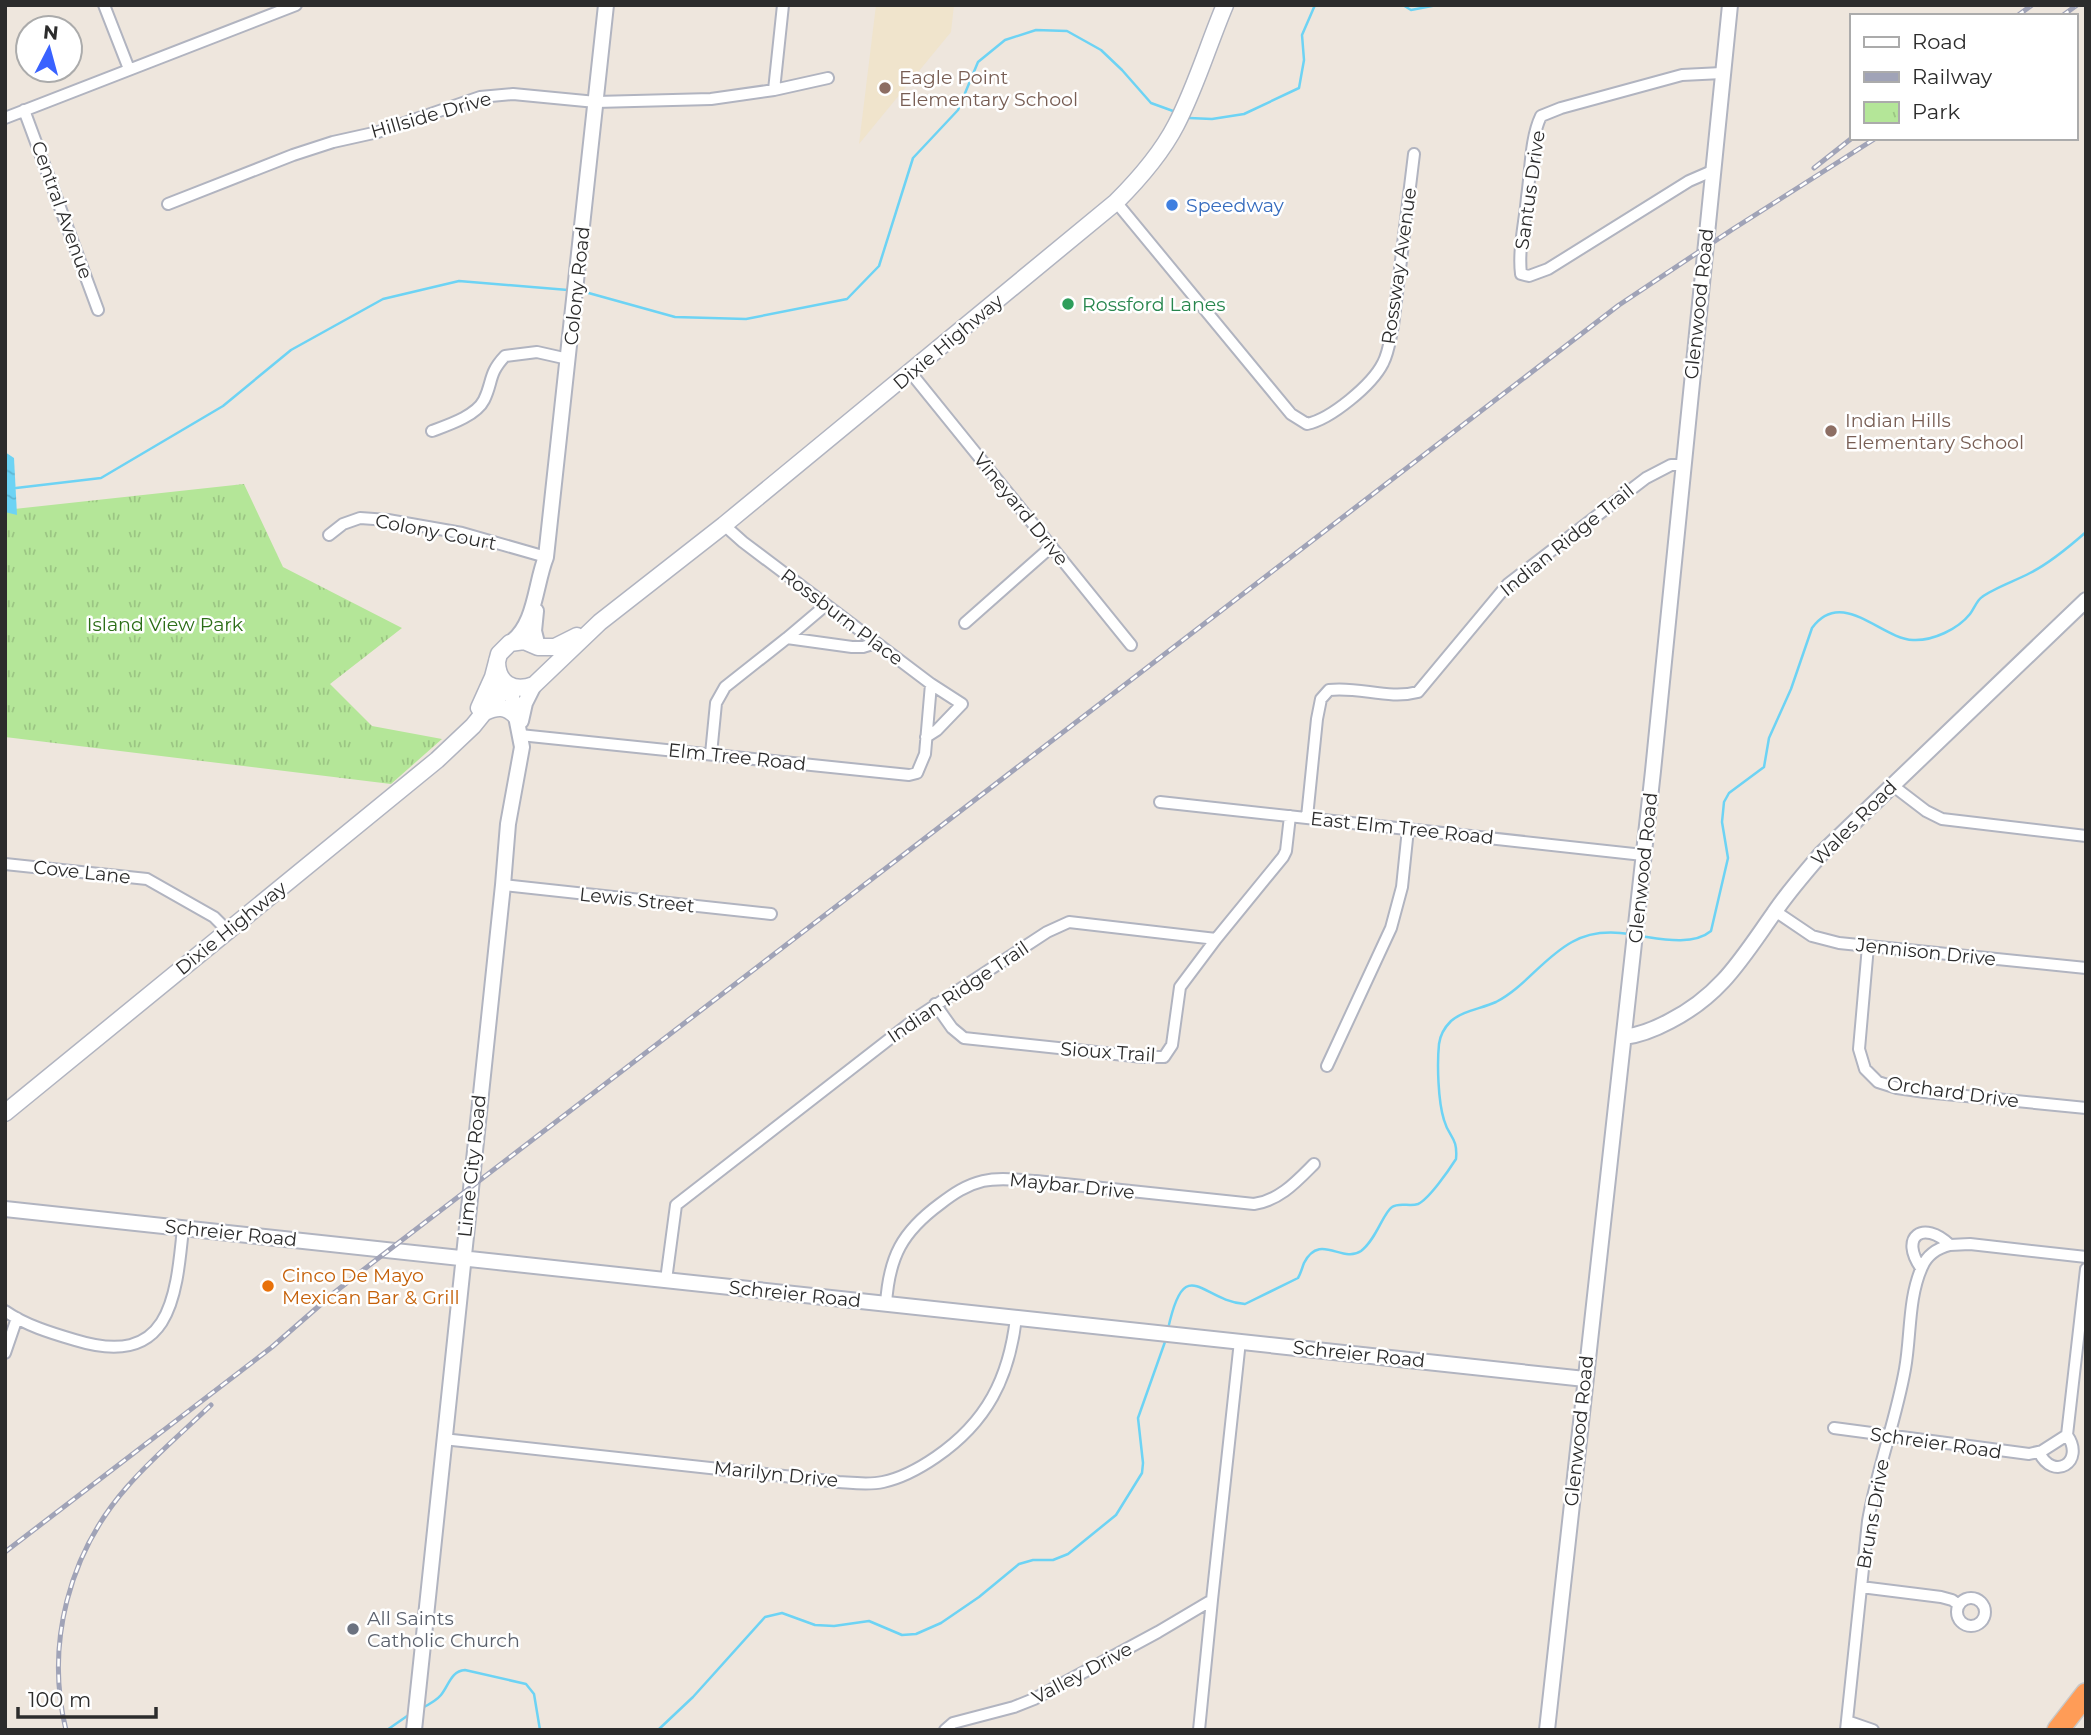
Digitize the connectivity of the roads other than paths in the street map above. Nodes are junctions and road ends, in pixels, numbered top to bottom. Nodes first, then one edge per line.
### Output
1 (104, 5) edge
2 (296, 5) edge
3 (606, 5) edge
4 (783, 5) edge
5 (1225, 5) edge
6 (1730, 5) edge
7 (130, 69) junction
8 (1722, 73) junction
9 (828, 78) dead end
10 (774, 90) junction
11 (596, 102) junction
12 (24, 110) junction
13 (5, 118) edge
14 (1414, 154) dead end
15 (1712, 171) junction
16 (1116, 202) junction
17 (168, 204) dead end
18 (98, 310) dead end
19 (568, 359) junction
20 (911, 373) junction
21 (432, 431) dead end
22 (1684, 465) junction
23 (724, 525) junction
24 (329, 535) dead end
25 (1051, 547) junction
26 (545, 561) junction
27 (2086, 600) edge
28 (826, 606) junction
29 (600, 622) junction
30 (965, 623) dead end
31 (787, 638) junction
32 (510, 643) junction
33 (876, 643) junction
34 (1131, 645) dead end
35 (538, 647) junction
36 (497, 661) junction
37 (537, 682) junction
38 (932, 684) junction
39 (510, 686) junction
40 (485, 712) junction
41 (519, 727) junction
42 (926, 737) junction
43 (456, 742) junction
44 (711, 754) junction
45 (1892, 785) junction
46 (1160, 802) dead end
47 (1290, 816) junction
48 (1307, 817) junction
49 (1408, 829) junction
50 (2086, 836) edge
51 (1643, 855) junction
52 (5, 864) edge
53 (503, 886) junction
54 (1775, 911) junction
55 (771, 914) dead end
56 (228, 931) junction
57 (1216, 939) junction
58 (1868, 946) junction
59 (2086, 968) edge
60 (935, 1004) junction
61 (1624, 1037) junction
62 (1327, 1066) dead end
63 (2086, 1108) edge
64 (5, 1113) edge
65 (1314, 1164) dead end
66 (5, 1209) edge
67 (183, 1228) junction
68 (1950, 1245) junction
69 (2086, 1257) edge
70 (463, 1258) junction
71 (1921, 1268) junction
72 (2086, 1269) edge
73 (666, 1280) junction
74 (886, 1304) junction
75 (5, 1311) edge
76 (17, 1318) junction
77 (1016, 1318) junction
78 (1240, 1341) junction
79 (5, 1353) edge
80 (1585, 1379) junction
81 (1834, 1428) dead end
82 (2067, 1435) junction
83 (1888, 1436) junction
84 (443, 1439) junction
85 (2039, 1452) junction
86 (1861, 1587) junction
87 (1213, 1600) junction
88 (1959, 1605) dead end
89 (2086, 1694) edge
90 (1847, 1725) edge
91 (414, 1728) edge
92 (945, 1730) edge
93 (1199, 1730) edge
94 (1547, 1730) edge
95 (1873, 1730) edge
96 (2058, 1730) edge

1 - 7 street
2 - 7 street
3 - 11 street, Colony Road
4 - 10 street
5 - 16 main road, Dixie Highway
6 - 8 street, Glenwood Road
7 - 12 street
8 - 15 street, Glenwood Road
8 - 15 street, Santus Drive
9 - 10 street, Hillside Drive
10 - 11 street, Hillside Drive
11 - 17 street, Hillside Drive
11 - 19 street, Colony Road
12 - 13 street
12 - 18 street, Central Avenue
14 - 16 street, Rossway Avenue
15 - 22 street, Glenwood Road
16 - 20 main road, Dixie Highway
19 - 21 street
19 - 26 street, Colony Road
20 - 23 main road, Dixie Highway
20 - 25 street, Vineyard Drive
22 - 48 street, Indian Ridge Trail
22 - 51 street, Glenwood Road
23 - 28 street, Rossburn Place
23 - 29 main road, Dixie Highway
24 - 26 street, Colony Court
25 - 30 street
25 - 34 street, Vineyard Drive
26 - 32 street, Colony Road
26 - 35 street, Colony Road
27 - 45 street, Wales Road
28 - 31 street
28 - 33 street, Rossburn Place
29 - 35 main road, Dixie Highway
29 - 37 main road, Dixie Highway
31 - 33 street
31 - 44 street
32 - 35 main road, Dixie Highway
32 - 36 main road, Dixie Highway
33 - 38 street, Rossburn Place
35 - 37 main road
36 - 39 main road
36 - 43 main road, Dixie Highway
37 - 39 main road
37 - 41 street, Lime City Road
38 - 42 street, Elm Tree Road
38 - 42 street, Rossburn Place
39 - 40 main road, Dixie Highway
39 - 41 street, Lime City Road
40 - 41 main road
40 - 43 main road, Dixie Highway
41 - 44 street, Elm Tree Road
41 - 53 street, Lime City Road
42 - 44 street, Elm Tree Road
43 - 56 main road, Dixie Highway
45 - 50 street
45 - 54 street, Wales Road
46 - 47 street, East Elm Tree Road
47 - 48 street, East Elm Tree Road
47 - 57 street
48 - 49 street, East Elm Tree Road
49 - 51 street, East Elm Tree Road
49 - 62 street
51 - 61 street, Glenwood Road
52 - 56 street, Cove Lane
53 - 55 street, Lewis Street
53 - 70 street, Lime City Road
54 - 58 street, Jennison Drive
54 - 61 street, Wales Road
56 - 64 main road, Dixie Highway
57 - 60 street, Indian Ridge Trail
57 - 60 street, Sioux Trail
58 - 59 street, Jennison Drive
58 - 63 street, Orchard Drive
60 - 73 street, Indian Ridge Trail
61 - 80 street, Glenwood Road
65 - 74 street, Maybar Drive
66 - 67 street, Schreier Road
67 - 70 street, Schreier Road
67 - 76 street
68 - 69 street, Bruns Drive
68 - 71 street
68 - 71 street, Bruns Drive
70 - 73 street, Schreier Road
70 - 84 street, Lime City Road
71 - 83 street, Bruns Drive
72 - 82 street
73 - 74 street, Schreier Road
74 - 77 street, Schreier Road
75 - 76 street
76 - 79 street
77 - 78 street, Schreier Road
77 - 84 street, Marilyn Drive
78 - 80 street, Schreier Road
78 - 87 street
80 - 94 street, Glenwood Road
81 - 83 street, Schreier Road
82 - 85 street
82 - 85 street, Schreier Road
83 - 85 street, Schreier Road
83 - 86 street, Bruns Drive
84 - 91 street, Lime City Road
86 - 88 street
86 - 90 street, Bruns Drive
87 - 92 street, Valley Drive
87 - 93 street
89 - 96 highway
90 - 95 street, Bruns Drive

